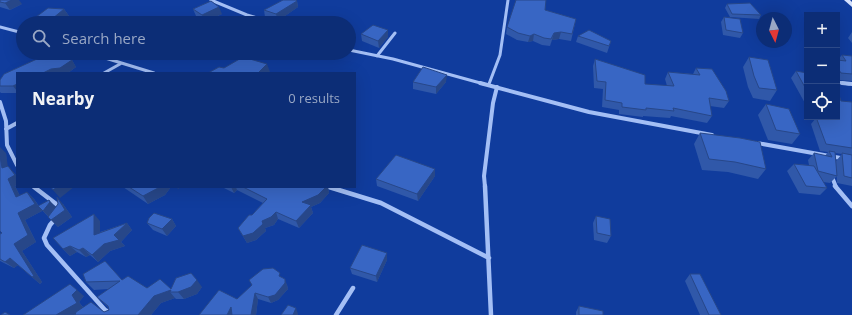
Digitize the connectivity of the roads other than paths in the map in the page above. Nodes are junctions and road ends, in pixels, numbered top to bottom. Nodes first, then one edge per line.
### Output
1 (211, 0) edge
2 (508, 0) edge
3 (847, 0) edge
4 (852, 5) edge
5 (251, 16) edge
6 (0, 27) edge
7 (16, 31) edge
8 (395, 33) dead end
9 (356, 52) edge
10 (377, 56) junction
11 (109, 60) edge
12 (248, 60) edge
13 (242, 63) edge
14 (120, 64) junction
15 (106, 72) edge
16 (150, 72) edge
17 (840, 82) edge
18 (489, 84) junction
19 (852, 84) edge
20 (497, 87) junction
21 (0, 102) edge
22 (16, 124) edge
23 (6, 129) junction
24 (720, 136) edge
25 (750, 142) edge
26 (832, 156) junction
27 (852, 160) edge
28 (16, 162) edge
29 (832, 164) edge
30 (832, 171) edge
31 (35, 188) edge
32 (332, 188) edge
33 (852, 206) edge
34 (489, 258) junction
35 (352, 288) dead end
36 (113, 315) edge
37 (336, 315) edge
38 (491, 315) edge

1 - 5 street
2 - 18 street
3 - 4 main road
6 - 7 street
8 - 10 street
9 - 10 street
10 - 18 street
11 - 14 street
12 - 13 street
14 - 15 street
14 - 16 street
17 - 19 street
18 - 20 street
20 - 24 street
20 - 34 street
21 - 23 street
22 - 23 street
23 - 28 street
25 - 26 street
26 - 27 street
26 - 29 street
30 - 33 street
31 - 36 street
32 - 34 street
34 - 38 street
35 - 37 street

